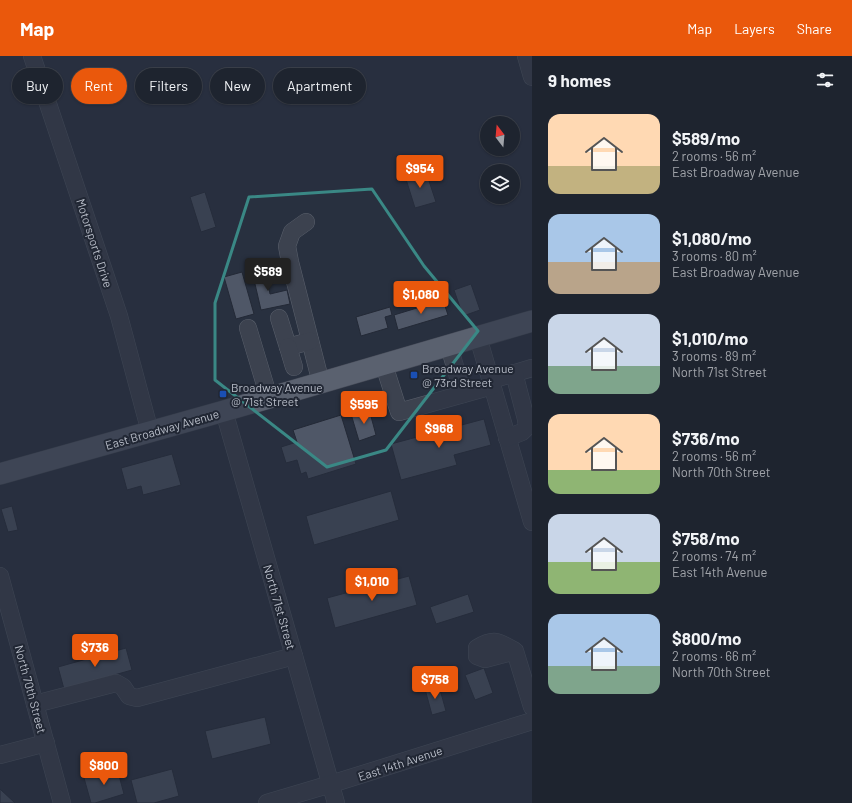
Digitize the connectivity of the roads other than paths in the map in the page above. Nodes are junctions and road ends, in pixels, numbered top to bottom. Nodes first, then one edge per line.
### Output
1 (32, 56) edge
2 (526, 56) edge
3 (532, 77) edge
4 (306, 222) dead end
5 (279, 318) dead end
6 (532, 321) edge
7 (248, 328) dead end
8 (478, 337) junction
9 (310, 341) junction
10 (449, 346) junction
11 (288, 347) junction
12 (384, 365) junction
13 (294, 367) dead end
14 (532, 368) edge
15 (514, 373) junction
16 (491, 383) junction
17 (321, 384) junction
18 (463, 394) junction
19 (269, 398) junction
20 (224, 411) junction
21 (150, 432) junction
22 (507, 438) junction
23 (0, 474) edge
24 (532, 522) edge
25 (0, 576) edge
26 (515, 651) dead end
27 (294, 656) junction
28 (35, 704) junction
29 (532, 707) edge
30 (532, 721) edge
31 (46, 743) junction
32 (0, 755) edge
33 (331, 784) junction
34 (62, 803) edge
35 (267, 803) edge
36 (336, 803) edge

1 - 21 street, Motorsports Drive
2 - 3 street
4 - 9 street
5 - 11 street
6 - 8 main road, East Broadway Avenue
7 - 19 street
8 - 10 main road, East Broadway Avenue
8 - 16 street
9 - 11 street
9 - 17 street
10 - 12 main road, East Broadway Avenue
10 - 18 street
11 - 13 street
12 - 17 main road, East Broadway Avenue
12 - 18 street
14 - 15 street
15 - 16 street
15 - 22 street
16 - 18 street
16 - 22 street
17 - 19 main road, East Broadway Avenue
19 - 20 main road, East Broadway Avenue
20 - 21 main road, East Broadway Avenue
20 - 27 street, North 71st Street
21 - 23 main road, East Broadway Avenue
22 - 24 street
25 - 28 street, North 70th Street
26 - 29 street
27 - 28 street
27 - 33 street, North 71st Street
28 - 31 street, North 70th Street
30 - 33 street, East 14th Avenue
31 - 32 street
31 - 34 street, North 70th Street
33 - 35 street, East 14th Avenue
33 - 36 street, North 71st Street

